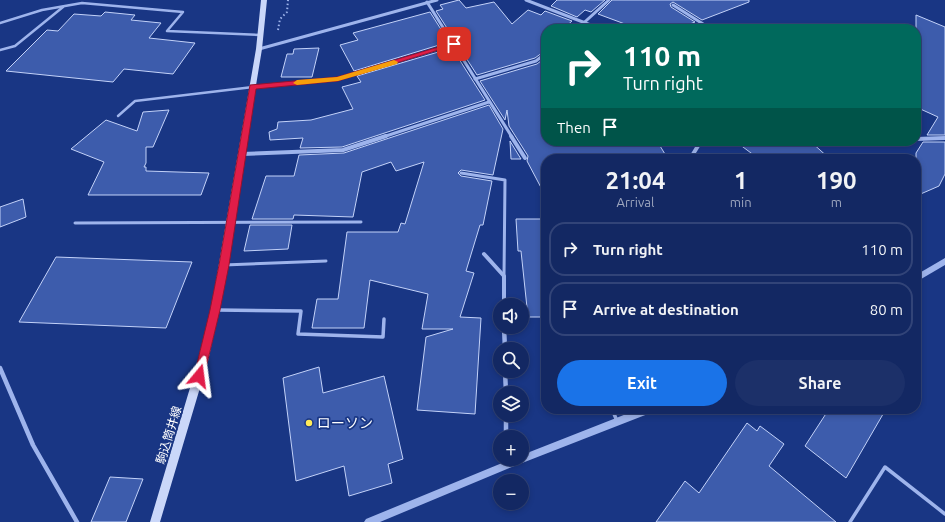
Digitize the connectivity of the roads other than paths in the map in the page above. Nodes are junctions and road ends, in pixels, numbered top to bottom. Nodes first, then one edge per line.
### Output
1 (264, 0) edge
2 (437, 0) edge
3 (526, 0) edge
4 (609, 0) edge
5 (427, 2) junction
6 (673, 5) dead end
7 (65, 6) junction
8 (0, 23) edge
9 (585, 23) joint
10 (703, 24) edge
11 (260, 35) junction
12 (454, 44) junction
13 (259, 49) junction
14 (0, 50) edge
15 (541, 56) edge
16 (475, 79) junction
17 (253, 87) junction
18 (489, 102) junction
19 (118, 116) dead end
20 (945, 138) edge
21 (921, 139) edge
22 (242, 154) junction
23 (525, 158) dead end
24 (461, 173) dead end
25 (231, 222) junction
26 (361, 222) dead end
27 (75, 223) dead end
28 (484, 254) dead end
29 (326, 261) dead end
30 (945, 261) edge
31 (224, 265) junction
32 (504, 276) junction
33 (921, 276) edge
34 (504, 298) edge
35 (215, 310) junction
36 (384, 319) dead end
37 (0, 368) edge
38 (614, 414) edge
39 (639, 414) edge
40 (618, 423) junction
41 (529, 454) edge
42 (498, 466) edge
43 (945, 514) edge
44 (77, 522) edge
45 (155, 522) edge
46 (369, 522) edge
47 (850, 522) edge

1 - 11 main road, 駒込筒井線
2 - 5 street
3 - 9 street
4 - 9 street
5 - 12 street
5 - 13 street
6 - 10 street
7 - 8 lane
7 - 11 lane
7 - 14 lane
11 - 13 main road, 駒込筒井線
12 - 16 street
12 - 17 street
13 - 17 main road, 駒込筒井線
15 - 16 street
16 - 18 street
17 - 19 lane
17 - 22 main road, 駒込筒井線
18 - 22 street
18 - 23 street
20 - 21 street
22 - 25 main road, 駒込筒井線
24 - 32 lane
25 - 26 lane
25 - 27 lane
25 - 31 main road, 駒込筒井線
28 - 32 street
29 - 31 lane
30 - 33 street
31 - 35 main road, 駒込筒井線
32 - 34 street
35 - 36 lane
35 - 45 main road, 駒込筒井線
37 - 44 street
38 - 40 lane
39 - 40 street
40 - 41 street
42 - 46 street
43 - 47 lane

